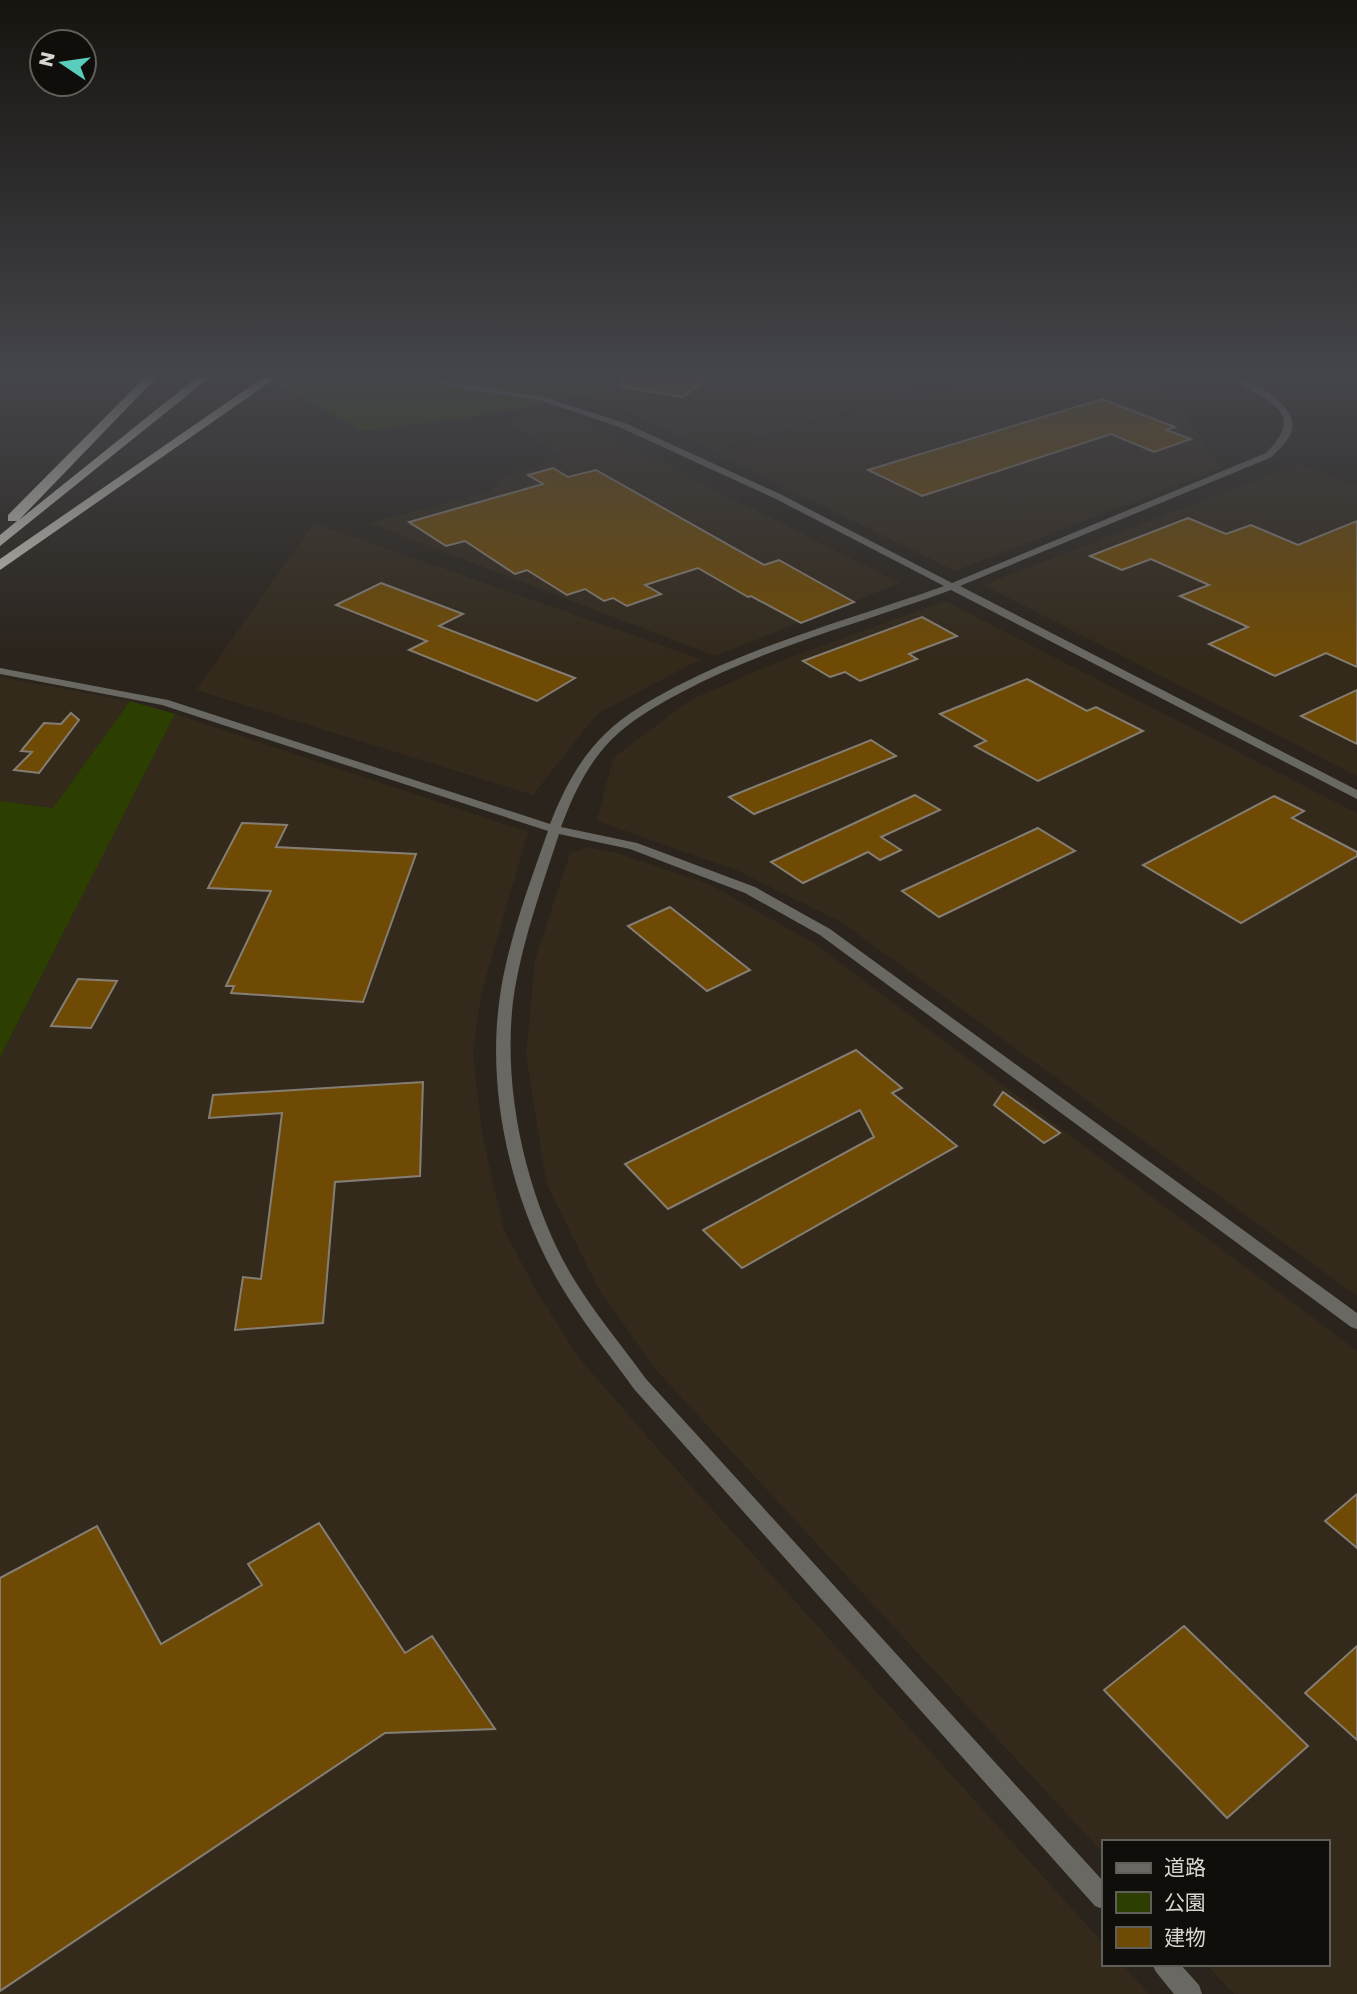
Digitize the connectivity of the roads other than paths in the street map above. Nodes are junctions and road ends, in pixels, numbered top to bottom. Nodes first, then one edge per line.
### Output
1 (61, 470) edge
2 (88, 470) edge
3 (138, 470) edge
4 (720, 470) edge
5 (1233, 470) edge
6 (0, 533) edge
7 (0, 541) edge
8 (0, 566) edge
9 (950, 587) junction
10 (0, 670) edge
11 (1357, 795) edge
12 (554, 829) junction
13 (1357, 1322) edge
14 (1102, 1897) edge
15 (1166, 1966) edge
16 (1191, 1994) edge

1 - 6 highway
2 - 7 highway
3 - 8 highway
4 - 9 street
5 - 9 street
9 - 11 street
9 - 12 street
10 - 12 street
12 - 13 street
12 - 14 street
15 - 16 street

